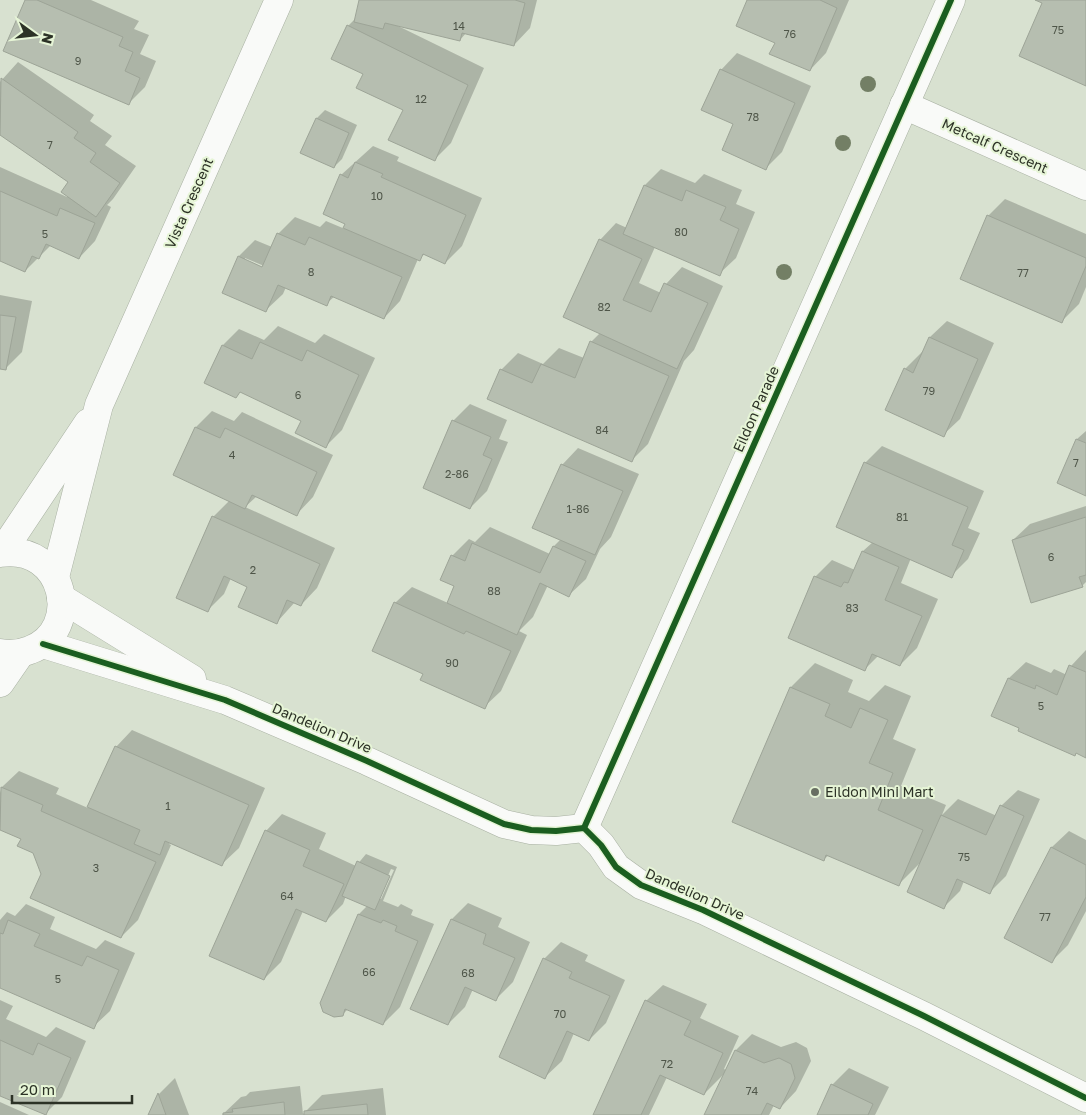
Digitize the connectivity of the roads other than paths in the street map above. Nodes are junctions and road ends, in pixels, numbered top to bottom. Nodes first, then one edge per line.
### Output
1 (279, 0) edge
2 (951, 0) edge
3 (904, 105) junction
4 (1086, 186) edge
5 (99, 405) junction
6 (1, 552) edge
7 (58, 588) junction
8 (21, 650) edge
9 (0, 684) edge
10 (225, 700) junction
11 (584, 828) junction
12 (1086, 1098) edge

1 - 5 street, Vista Crescent
2 - 3 street, Eildon Parade
3 - 4 street, Metcalf Crescent
3 - 11 street, Eildon Parade
5 - 6 street, Vista Crescent
5 - 7 street, Vista Crescent
6 - 7 street, Dandelion Drive
7 - 8 street, Vista Crescent
7 - 10 street, Dandelion Drive
8 - 9 street, Vista Crescent
8 - 10 street, Dandelion Drive
10 - 11 street, Dandelion Drive
11 - 12 street, Dandelion Drive

